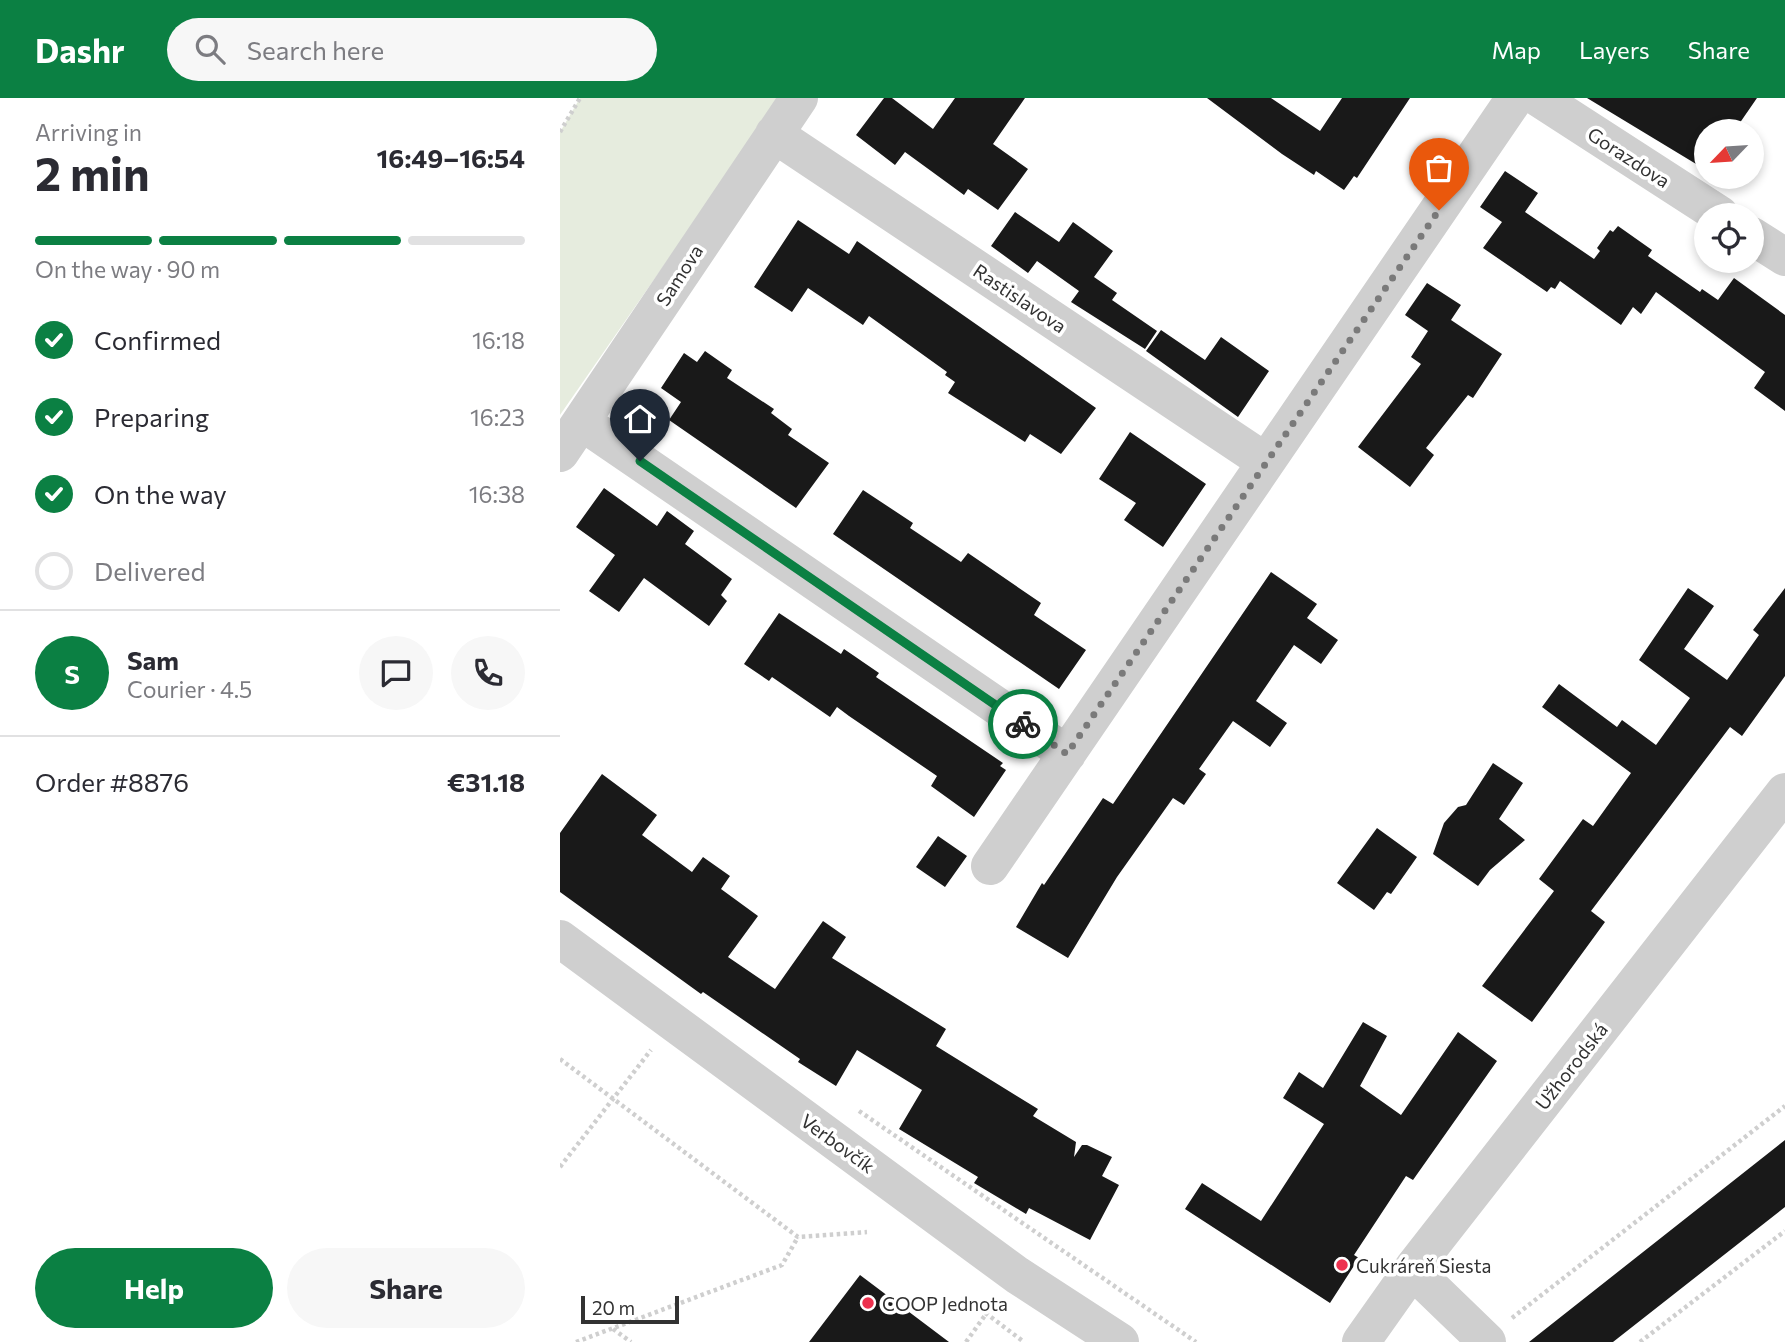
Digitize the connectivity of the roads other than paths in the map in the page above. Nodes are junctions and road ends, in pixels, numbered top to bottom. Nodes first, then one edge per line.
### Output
1 (799, 98) edge
2 (1535, 99) edge
3 (771, 116) edge
4 (1701, 203) edge
5 (1764, 244) edge
6 (1785, 257) edge
7 (582, 422) junction
8 (560, 453) edge
9 (1266, 462) junction
10 (1067, 754) junction
11 (1781, 807) edge
12 (990, 866) dead end
13 (560, 939) edge
14 (1414, 1267) junction
15 (1486, 1340) edge
16 (1120, 1342) edge
17 (1361, 1342) edge

1 - 3 street, Samova
2 - 4 street, Gorazdova
2 - 9 street
3 - 7 street, Samova
3 - 9 street, Rastislavova
5 - 6 street
7 - 8 street, Samova
7 - 10 street
9 - 10 street
10 - 12 street
11 - 14 street, Užhorodská
13 - 16 street, Verbovčík
14 - 15 street
14 - 17 street, Užhorodská

